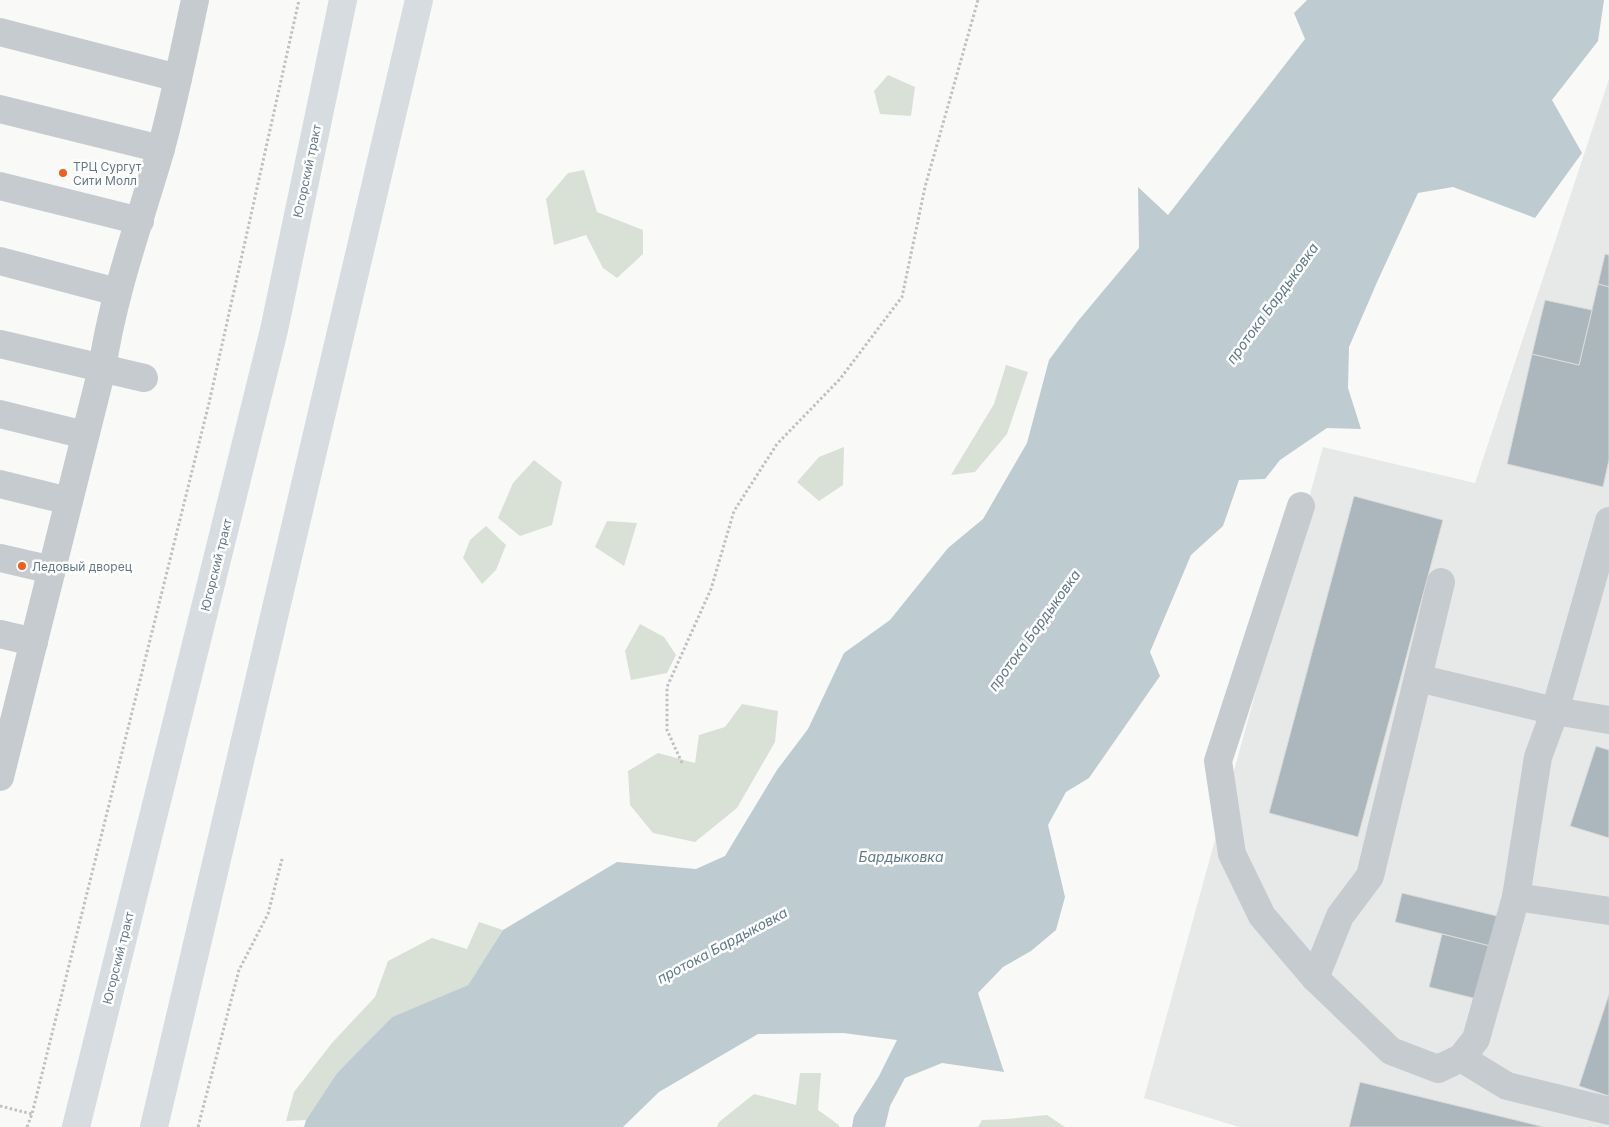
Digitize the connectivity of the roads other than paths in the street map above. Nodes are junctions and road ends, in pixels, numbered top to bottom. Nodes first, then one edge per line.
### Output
1 (195, 0) edge
2 (343, 0) edge
3 (419, 0) edge
4 (0, 32) edge
5 (178, 78) junction
6 (0, 109) edge
7 (161, 149) junction
8 (0, 186) edge
9 (140, 221) junction
10 (0, 262) edge
11 (117, 292) junction
12 (0, 344) edge
13 (102, 369) junction
14 (144, 378) dead end
15 (0, 414) edge
16 (85, 435) junction
17 (0, 484) edge
18 (69, 501) junction
19 (1301, 506) dead end
20 (1609, 521) edge
21 (0, 558) edge
22 (52, 570) junction
23 (1441, 582) dead end
24 (0, 634) edge
25 (34, 642) junction
26 (1418, 678) junction
27 (8, 709) edge
28 (1555, 711) junction
29 (1609, 720) edge
30 (0, 776) edge
31 (1516, 897) junction
32 (1609, 911) edge
33 (1315, 978) junction
34 (1461, 1058) junction
35 (1609, 1111) edge
36 (76, 1127) edge
37 (154, 1127) edge

1 - 5 lane
2 - 36 main road, Югорский тракт
3 - 37 main road
4 - 5 lane
5 - 7 lane
6 - 7 lane
7 - 9 lane
8 - 9 lane
9 - 11 lane
10 - 11 lane
11 - 13 lane
12 - 13 lane
13 - 14 lane
13 - 16 lane
15 - 16 lane
16 - 18 lane
17 - 18 lane
18 - 22 lane
19 - 33 lane
20 - 28 lane
21 - 22 lane
22 - 25 lane
23 - 26 lane
24 - 25 lane
25 - 27 lane
26 - 28 lane
26 - 33 lane
27 - 30 lane
28 - 29 lane
28 - 31 lane
31 - 32 lane
31 - 34 lane
33 - 34 lane
34 - 35 lane

